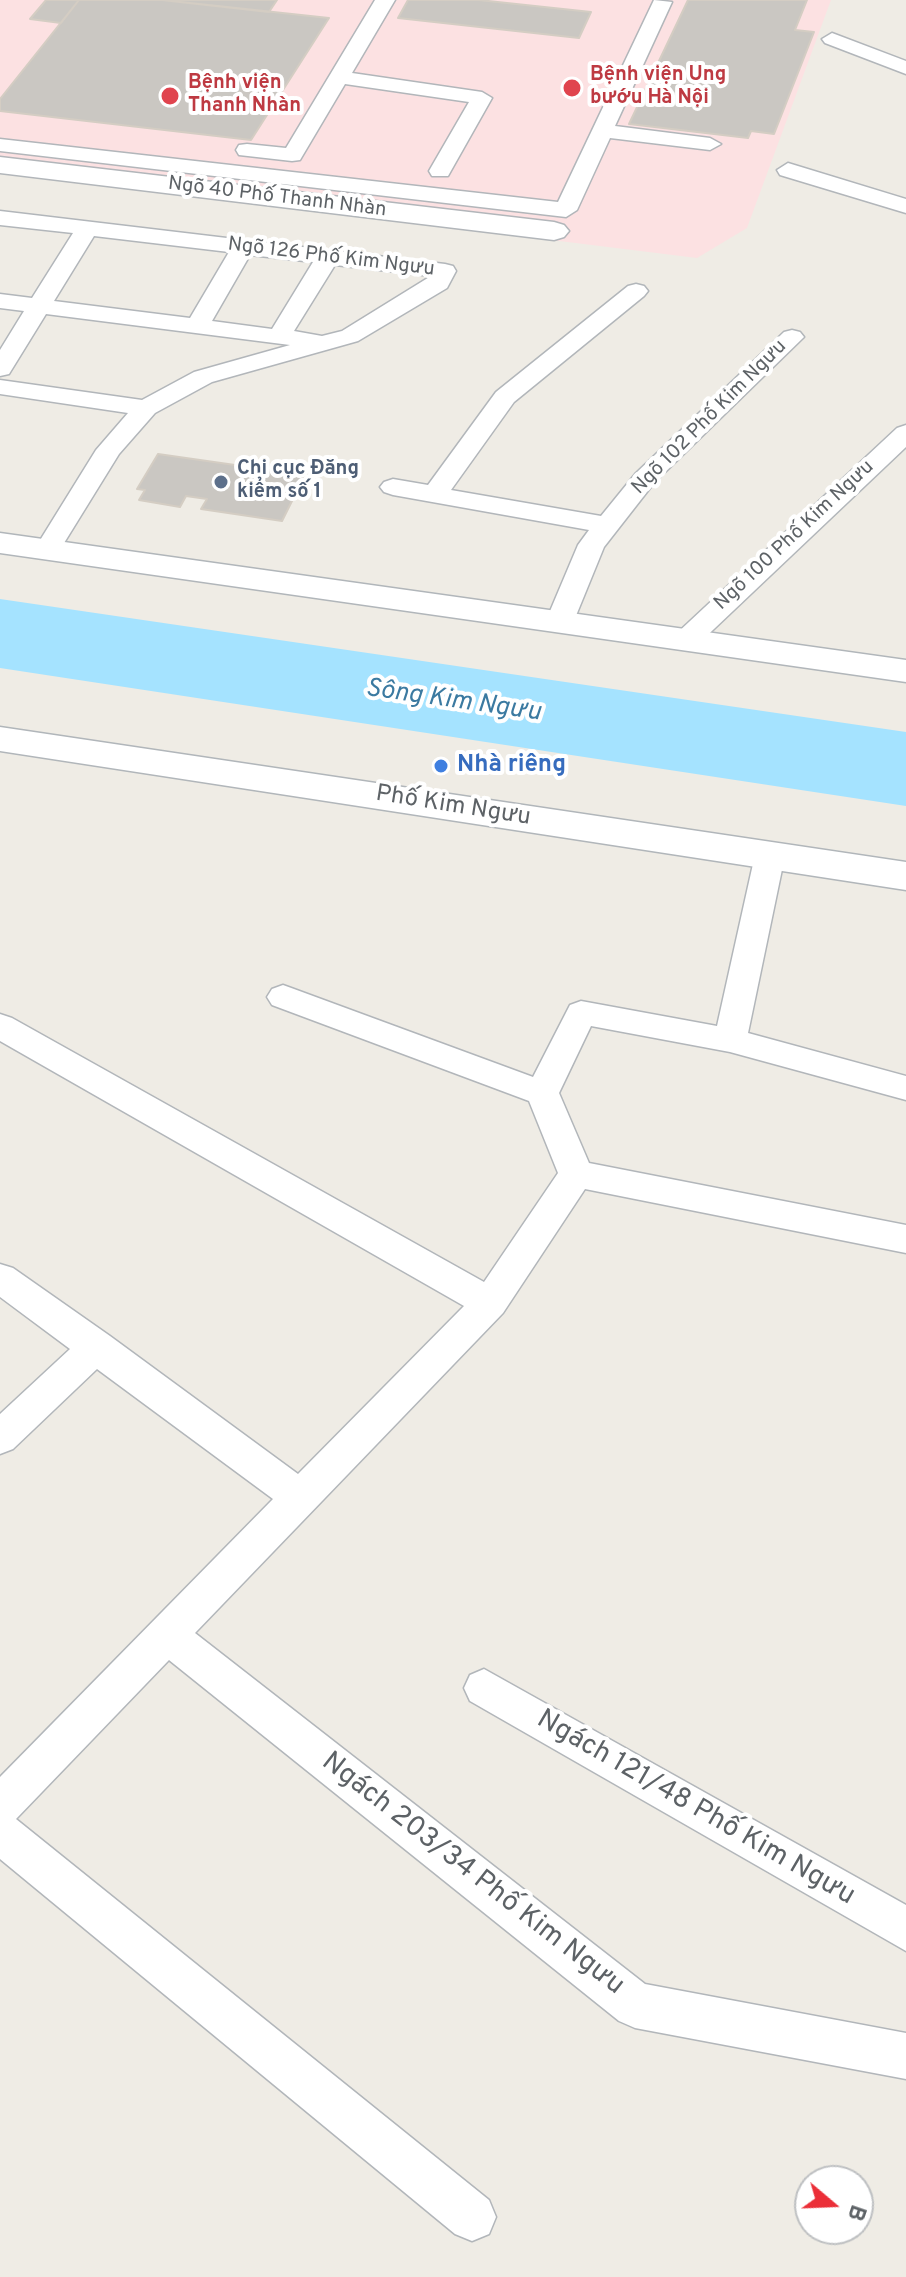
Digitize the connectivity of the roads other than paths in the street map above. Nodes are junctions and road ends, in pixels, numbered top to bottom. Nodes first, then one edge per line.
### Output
1 (385, 0) edge
2 (664, 1) edge
3 (832, 39) dead end
4 (906, 68) edge
5 (340, 77) junction
6 (603, 131) junction
7 (710, 144) dead end
8 (0, 145) edge
9 (231, 149) dead end
10 (0, 165) edge
11 (788, 170) dead end
12 (440, 171) dead end
13 (906, 206) edge
14 (0, 218) edge
15 (87, 229) junction
16 (554, 231) dead end
17 (243, 247) junction
18 (328, 257) junction
19 (636, 291) dead end
20 (0, 301) edge
21 (39, 306) junction
22 (197, 326) junction
23 (279, 336) junction
24 (792, 337) dead end
25 (332, 343) junction
26 (0, 369) edge
27 (0, 387) edge
28 (146, 408) junction
29 (906, 433) edge
30 (393, 487) dead end
31 (434, 495) junction
32 (607, 525) junction
33 (0, 543) edge
34 (47, 550) junction
35 (559, 623) junction
36 (685, 641) junction
37 (906, 671) edge
38 (0, 739) edge
39 (770, 855) junction
40 (906, 876) edge
41 (283, 997) dead end
42 (0, 1026) edge
43 (730, 1040) junction
44 (906, 1088) edge
45 (542, 1093) junction
46 (576, 1174) junction
47 (906, 1239) edge
48 (0, 1278) edge
49 (490, 1303) junction
50 (97, 1347) junction
51 (0, 1438) edge
52 (301, 1498) junction
53 (167, 1635) junction
54 (484, 1688) dead end
55 (0, 1806) edge
56 (0, 1832) edge
57 (906, 1929) edge
58 (906, 2056) edge
59 (472, 2217) dead end

1 - 5 lane
2 - 6 lane
3 - 4 lane
5 - 9 lane
5 - 12 lane
6 - 7 lane
6 - 8 lane
10 - 16 main road, Ngõ 40 Phố Thanh Nhàn
11 - 13 lane
14 - 15 lane, Ngõ 126 Phố Kim Ngưu
15 - 17 lane, Ngõ 126 Phố Kim Ngưu
15 - 21 lane
17 - 18 lane, Ngõ 126 Phố Kim Ngưu
17 - 22 lane
18 - 23 lane
18 - 25 lane, Ngõ 126 Phố Kim Ngưu
19 - 31 lane
20 - 21 lane
21 - 22 lane
21 - 26 lane
22 - 23 lane
23 - 25 lane
24 - 32 lane, Ngõ 102 Phố Kim Ngưu
25 - 28 lane, Ngõ 126 Phố Kim Ngưu
27 - 28 lane
28 - 34 lane, Ngõ 126 Phố Kim Ngưu
29 - 36 lane, Ngõ 100 Phố Kim Ngưu
30 - 31 lane
31 - 32 lane
32 - 35 lane, Ngõ 102 Phố Kim Ngưu
33 - 34 main road
34 - 35 main road
35 - 36 main road
36 - 37 main road
38 - 39 main road, Phố Kim Ngưu
39 - 40 main road, Phố Kim Ngưu
39 - 43 lane
41 - 45 lane
42 - 49 lane
43 - 44 lane
43 - 45 lane
45 - 46 lane
46 - 47 lane
46 - 49 lane
48 - 50 lane
49 - 52 lane
50 - 51 lane
50 - 52 lane
52 - 53 lane
53 - 55 lane
53 - 58 lane, Ngách 203/34 Phố Kim Ngưu
54 - 57 lane, Ngách 121/48 Phố Kim Ngưu
56 - 59 lane

